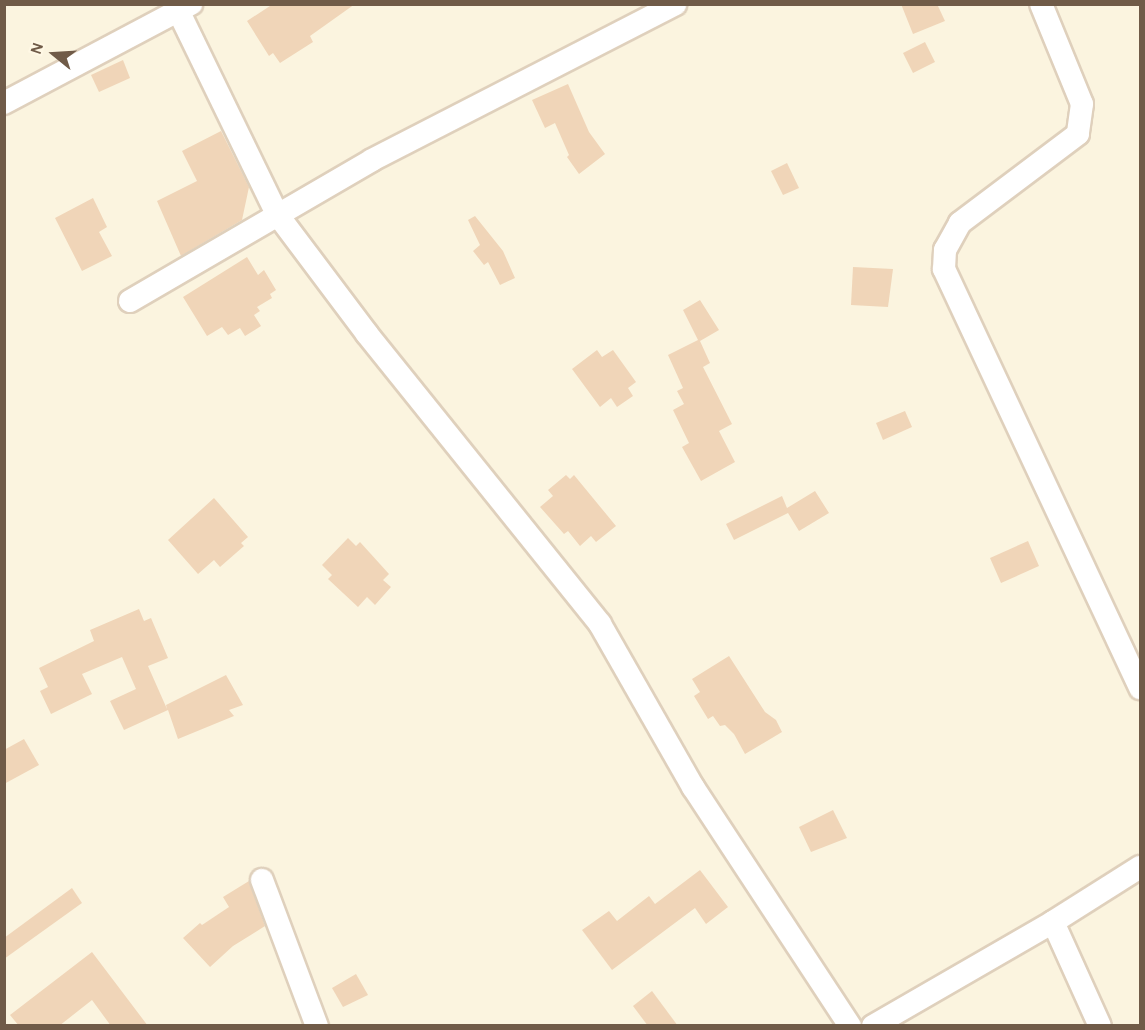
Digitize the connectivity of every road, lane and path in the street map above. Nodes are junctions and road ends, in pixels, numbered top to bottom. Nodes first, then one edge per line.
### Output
1 (675, 4) edge
2 (1041, 4) edge
3 (182, 7) edge
4 (4, 103) edge
5 (277, 214) junction
6 (130, 301) dead end
7 (1140, 688) edge
8 (1140, 867) edge
9 (262, 880) dead end
10 (1053, 922) junction
11 (317, 1026) edge
12 (850, 1026) edge
13 (873, 1026) edge
14 (1100, 1026) edge

1 - 5 street
2 - 7 street
3 - 4 street
3 - 5 street
5 - 6 street
5 - 12 street
8 - 10 street
9 - 11 street
10 - 13 street
10 - 14 street

